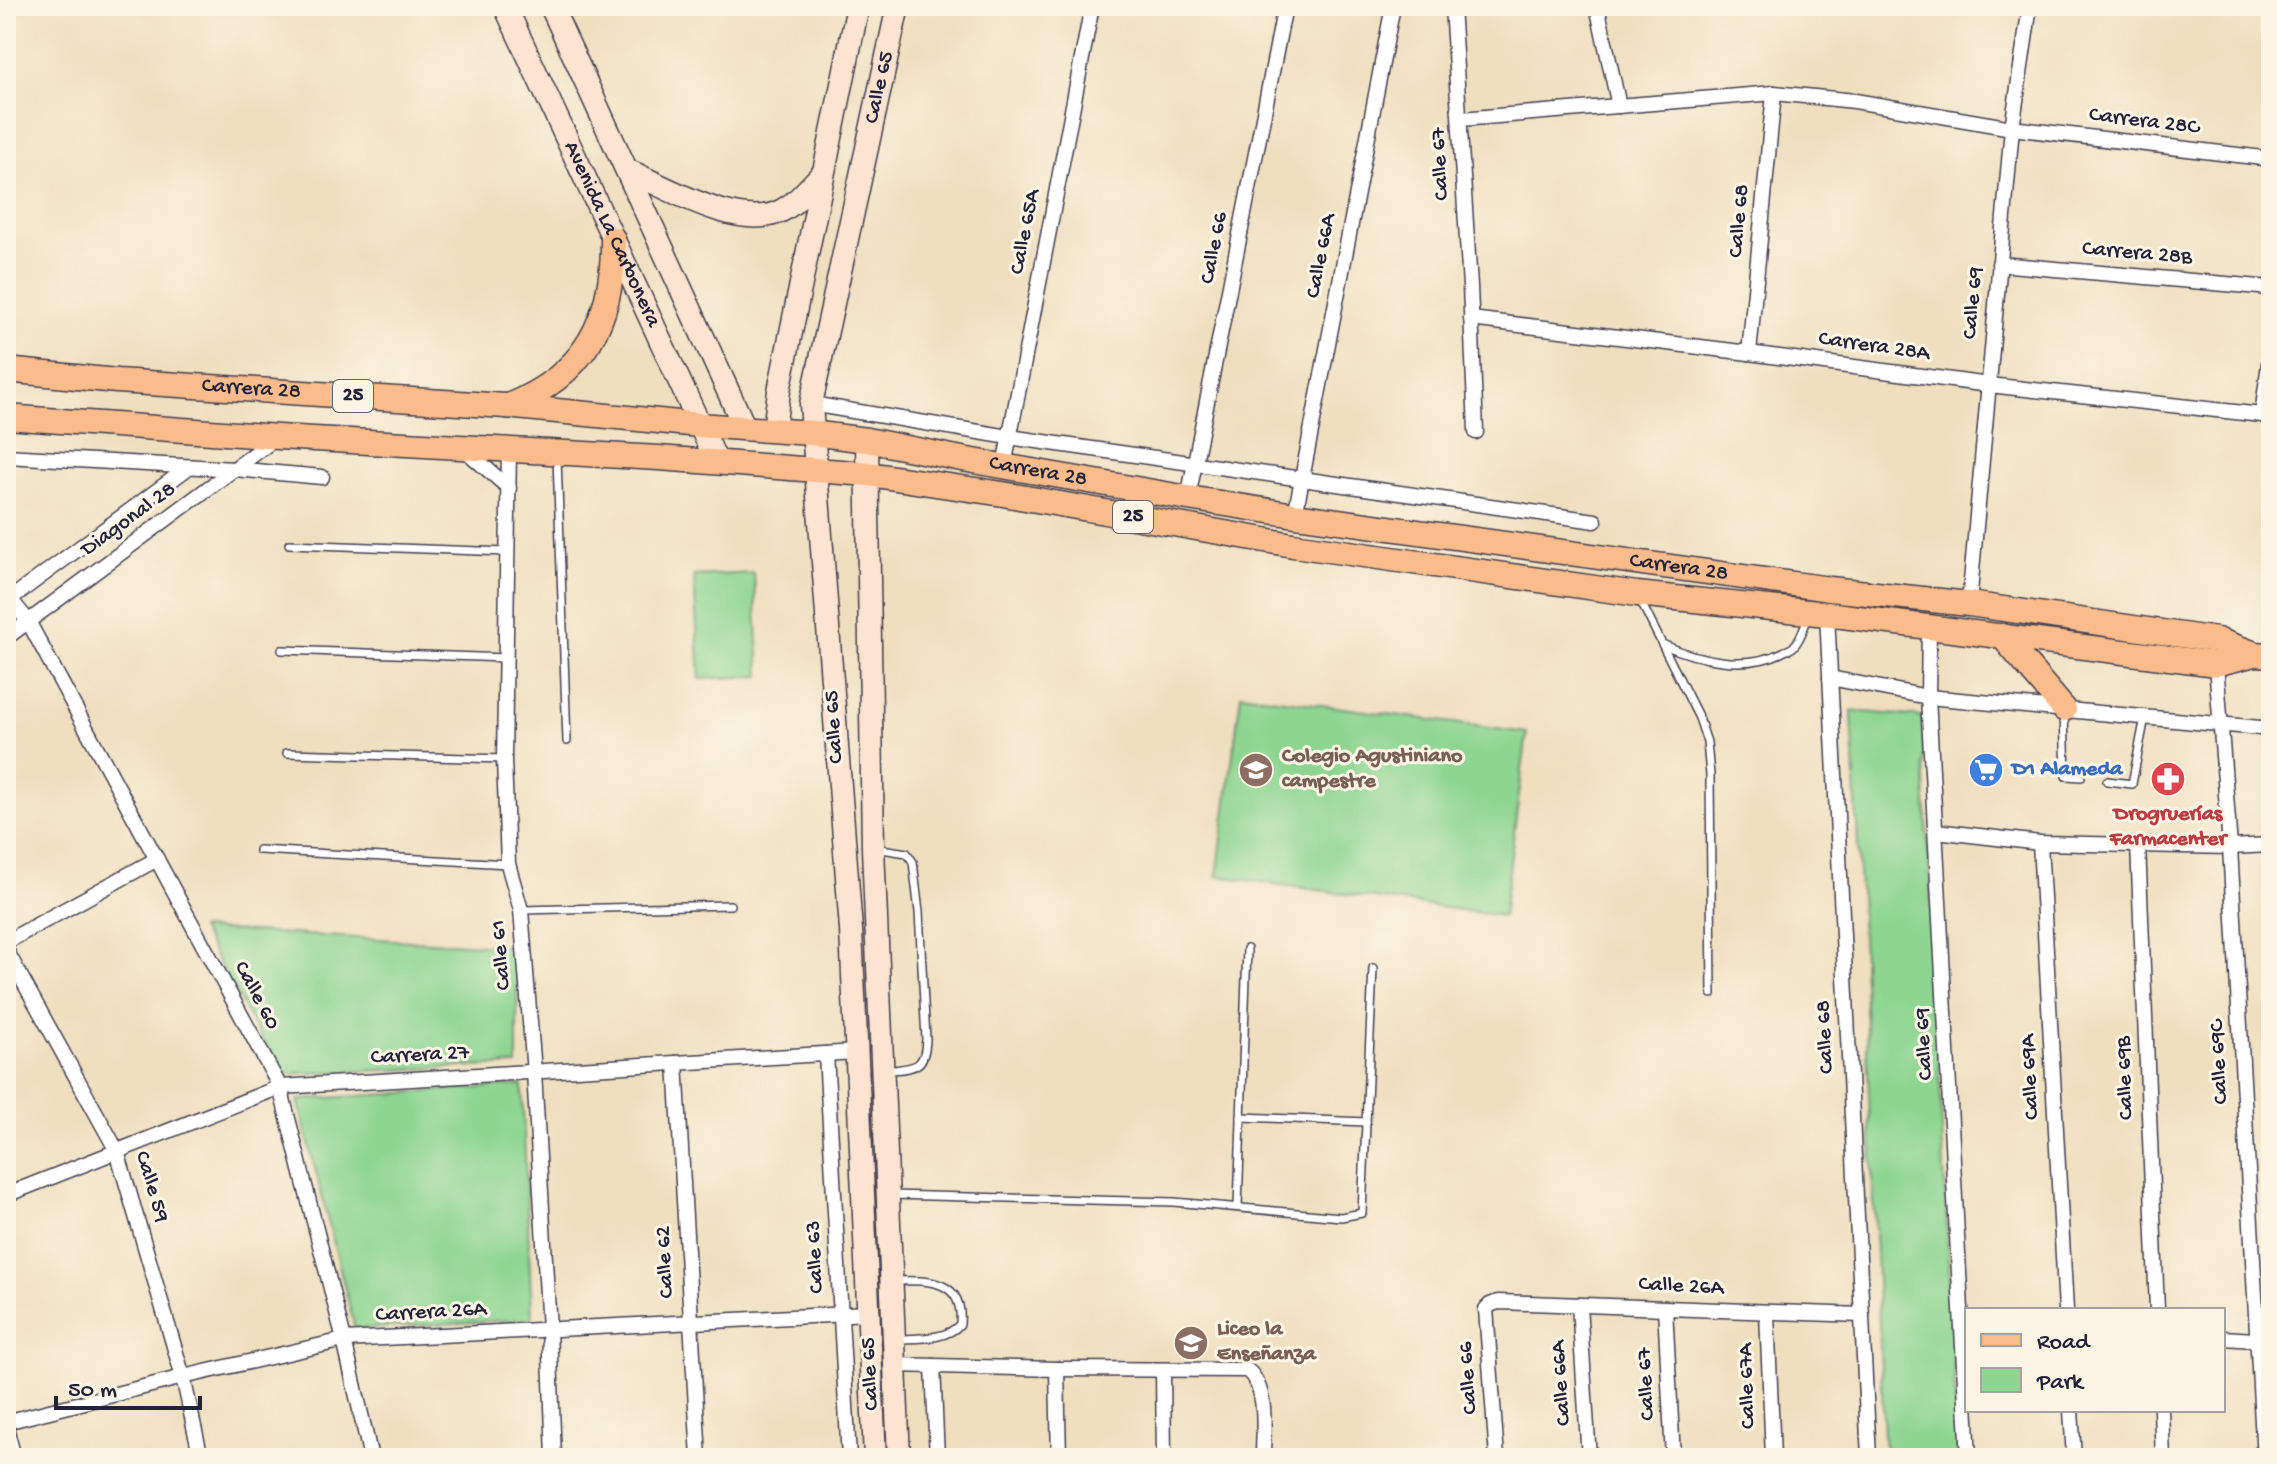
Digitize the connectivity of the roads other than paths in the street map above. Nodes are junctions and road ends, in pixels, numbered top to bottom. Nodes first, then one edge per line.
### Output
1 (505, 6) edge
2 (551, 6) edge
3 (858, 6) edge
4 (898, 6) edge
5 (1092, 6) edge
6 (1285, 6) edge
7 (1393, 6) edge
8 (1452, 6) edge
9 (1597, 6) edge
10 (2030, 6) edge
11 (1774, 93) junction
12 (1619, 106) junction
13 (1461, 119) junction
14 (2012, 128) junction
15 (2271, 159) edge
16 (627, 170) junction
17 (824, 172) junction
18 (613, 239) junction
19 (1999, 264) junction
20 (2271, 288) edge
21 (1471, 319) junction
22 (2271, 349) edge
23 (1749, 353) junction
24 (6, 370) edge
25 (1989, 385) junction
26 (811, 404) junction
27 (506, 406) junction
28 (2267, 416) edge
29 (6, 417) edge
30 (699, 425) junction
31 (745, 428) junction
32 (774, 430) junction
33 (1476, 432) dead end
34 (811, 433) junction
35 (278, 437) junction
36 (1009, 437) junction
37 (867, 440) junction
38 (463, 449) junction
39 (509, 450) junction
40 (557, 452) junction
41 (6, 456) edge
42 (717, 462) junction
43 (1195, 463) junction
44 (1004, 466) junction
45 (189, 467) junction
46 (234, 469) junction
47 (815, 469) junction
48 (868, 474) junction
49 (322, 477) dead end
50 (1302, 478) junction
51 (509, 488) junction
52 (1188, 498) junction
53 (1295, 515) junction
54 (1595, 521) dead end
55 (289, 544) dead end
56 (508, 552) junction
57 (1637, 594) junction
58 (7, 598) edge
59 (1969, 604) junction
60 (1819, 613) junction
61 (28, 621) junction
62 (1929, 627) junction
63 (2002, 636) junction
64 (6, 638) edge
65 (1662, 644) junction
66 (282, 650) dead end
67 (2263, 654) edge
68 (506, 658) junction
69 (2216, 664) junction
70 (1830, 678) junction
71 (1928, 697) junction
72 (2064, 709) junction
73 (2145, 717) junction
74 (2222, 724) junction
75 (2271, 729) edge
76 (567, 741) dead end
77 (287, 753) dead end
78 (504, 759) junction
79 (2081, 777) dead end
80 (2107, 781) dead end
81 (1936, 831) junction
82 (2040, 843) junction
83 (2138, 845) junction
84 (2271, 845) edge
85 (2230, 847) junction
86 (873, 848) junction
87 (259, 850) dead end
88 (157, 859) junction
89 (508, 864) junction
90 (730, 905) dead end
91 (521, 910) junction
92 (6, 942) edge
93 (1247, 949) dead end
94 (6, 950) edge
95 (1373, 968) dead end
96 (1712, 994) dead end
97 (856, 1052) junction
98 (826, 1054) junction
99 (676, 1063) junction
100 (883, 1071) junction
101 (534, 1072) junction
102 (280, 1087) junction
103 (1241, 1117) junction
104 (1366, 1122) junction
105 (117, 1151) junction
106 (6, 1195) edge
107 (888, 1195) junction
108 (1238, 1207) junction
109 (891, 1281) junction
110 (866, 1282) junction
111 (1498, 1302) joint
112 (1579, 1305) junction
113 (1665, 1308) junction
114 (2066, 1308) edge
115 (2157, 1308) edge
116 (868, 1313) junction
117 (1767, 1313) junction
118 (841, 1314) junction
119 (1862, 1315) junction
120 (691, 1322) junction
121 (1965, 1324) edge
122 (549, 1329) junction
123 (2225, 1338) edge
124 (894, 1339) junction
125 (344, 1340) junction
126 (869, 1340) junction
127 (2264, 1340) edge
128 (894, 1365) junction
129 (933, 1366) junction
130 (1057, 1369) junction
131 (1163, 1370) junction
132 (183, 1377) junction
133 (1968, 1412) edge
134 (2071, 1412) edge
135 (2161, 1412) edge
136 (6, 1424) edge
137 (14, 1458) edge
138 (201, 1458) edge
139 (371, 1458) edge
140 (554, 1458) edge
141 (699, 1458) edge
142 (849, 1458) edge
143 (875, 1458) edge
144 (899, 1458) edge
145 (937, 1458) edge
146 (1059, 1458) edge
147 (1164, 1458) edge
148 (1263, 1458) edge
149 (1497, 1458) edge
150 (1589, 1458) edge
151 (1673, 1458) edge
152 (1773, 1458) edge
153 (1869, 1458) edge
154 (1969, 1458) edge
155 (2074, 1458) edge
156 (2163, 1458) edge
157 (2264, 1458) edge

1 - 18 street, Avenida La Carbonera
2 - 16 street, Avenida La Carbonera
3 - 17 street, Calle 65
4 - 26 street, Calle 65
5 - 36 street, Calle 65A
6 - 43 street, Calle 66
7 - 50 street, Calle 66A
8 - 13 street, Calle 67
9 - 12 street
10 - 14 street, Calle 69
11 - 12 street
11 - 14 street
11 - 23 street, Calle 68
12 - 13 street
13 - 21 street, Calle 67
14 - 15 street, Carrera 28C
14 - 19 street, Calle 69
16 - 17 street
16 - 31 street, Avenida La Carbonera
17 - 32 street, Calle 65
18 - 27 main road
18 - 30 street, Avenida La Carbonera
19 - 20 street, Carrera 28B
19 - 25 street, Calle 69
21 - 23 street, Carrera 28A
21 - 33 street, Calle 67
22 - 28 street
23 - 25 street, Carrera 28A
24 - 27 main road, Carrera 28 / 25
25 - 28 street, Carrera 28A
25 - 59 street, Calle 69
26 - 34 street, Calle 65
26 - 36 street
27 - 30 main road, Carrera 28 / 25
29 - 35 main road, Carrera 28 / 25
30 - 31 main road, Carrera 28 / 25
30 - 42 street, Avenida La Carbonera
31 - 32 main road, Carrera 28 / 25
32 - 34 main road, Carrera 28 / 25
34 - 37 main road, Carrera 28 / 25
34 - 47 street, Calle 65
35 - 38 main road, Carrera 28 / 25
35 - 46 street, Diagonal 28
36 - 43 street
36 - 44 street, Calle 65A
37 - 44 main road, Carrera 28 / 25
37 - 48 street, Calle 65
38 - 39 main road, Carrera 28 / 25
38 - 51 street
39 - 40 main road, Carrera 28 / 25
39 - 51 street, Calle 61
40 - 42 main road, Carrera 28 / 25
40 - 76 lane
41 - 45 street
42 - 47 main road, Carrera 28 / 25
43 - 50 street
43 - 52 street, Calle 66
44 - 52 main road, Carrera 28 / 25
45 - 46 street
45 - 58 street, Diagonal 28
46 - 49 street
46 - 61 street, Diagonal 28
47 - 48 main road, Carrera 28 / 25
47 - 97 street, Calle 65
48 - 57 main road, Carrera 28 / 25
48 - 86 street, Calle 65
50 - 53 street, Calle 66A
50 - 54 street
51 - 56 street, Calle 61
52 - 53 main road, Carrera 28 / 25
53 - 59 main road, Carrera 28 / 25
55 - 56 lane
56 - 68 street, Calle 61
57 - 60 main road, Carrera 28 / 25
57 - 65 lane
58 - 61 street, Calle 60
59 - 67 main road, Carrera 28 / 25
60 - 62 main road, Carrera 28 / 25
60 - 65 lane
60 - 70 street, Calle 68
61 - 64 street, Diagonal 28
61 - 88 street, Calle 60
62 - 63 main road, Carrera 28 / 25
62 - 71 street, Calle 69
63 - 69 main road, Carrera 28 / 25
63 - 72 main road
65 - 96 lane
66 - 68 lane
67 - 69 main road, Carrera 28 / 25
68 - 78 street, Calle 61
69 - 74 street, Calle 69C
70 - 71 street
70 - 119 street, Calle 68
71 - 72 street
71 - 81 street, Calle 69
72 - 73 street
72 - 79 lane
73 - 74 street
73 - 80 lane
74 - 75 street
74 - 85 street, Calle 69C
77 - 78 lane
78 - 89 street, Calle 61
81 - 82 street
81 - 121 street, Calle 69
82 - 83 street
82 - 114 street, Calle 69A
83 - 85 street
83 - 115 street, Calle 69B
84 - 85 street
85 - 127 street, Calle 69C
86 - 100 street, Calle 65
86 - 100 lane
87 - 89 lane
88 - 92 street
88 - 102 street, Calle 60
89 - 91 street, Calle 61
90 - 91 lane
91 - 101 street, Calle 61
93 - 103 lane
94 - 105 street, Calle 59
95 - 104 lane
97 - 98 street, Carrera 27
97 - 110 street, Calle 65
98 - 99 street, Carrera 27
98 - 118 street, Calle 63
99 - 101 street, Carrera 27
99 - 120 street, Calle 62
100 - 107 street, Calle 65
101 - 102 street, Carrera 27
101 - 122 street, Calle 61
102 - 105 street, Carrera 27
102 - 125 street, Calle 60
103 - 104 lane
103 - 108 lane
104 - 108 lane
105 - 106 street, Carrera 27
105 - 132 street, Calle 59
107 - 108 lane
107 - 109 street, Calle 65
109 - 110 lane
109 - 124 street, Calle 65
109 - 124 lane
110 - 116 street, Calle 65
111 - 112 street, Calle 26A
111 - 149 street, Calle 66
112 - 113 street, Calle 26A
112 - 150 street, Calle 66A
113 - 117 street, Calle 26A
113 - 151 street, Calle 67
116 - 118 street, Carrera 26A
116 - 126 street, Calle 65
117 - 119 street, Calle 26A
117 - 152 street, Calle 67A
118 - 120 street, Carrera 26A
118 - 142 street, Calle 63
119 - 153 street, Calle 68
120 - 122 street, Carrera 26A
120 - 141 street, Calle 62
122 - 125 street, Carrera 26A
122 - 140 street, Calle 61
123 - 127 street
124 - 126 lane
124 - 128 street, Calle 65
125 - 132 street, Carrera 26A
125 - 139 street, Calle 60
126 - 143 street, Calle 65
127 - 157 street, Calle 69C
128 - 129 street
128 - 144 street, Calle 65
129 - 130 street
129 - 145 street
130 - 131 street
130 - 146 street
131 - 147 street
131 - 148 street
132 - 136 street, Carrera 26A
132 - 138 street, Calle 59
133 - 154 street, Calle 69
134 - 155 street
135 - 156 street
136 - 137 street

